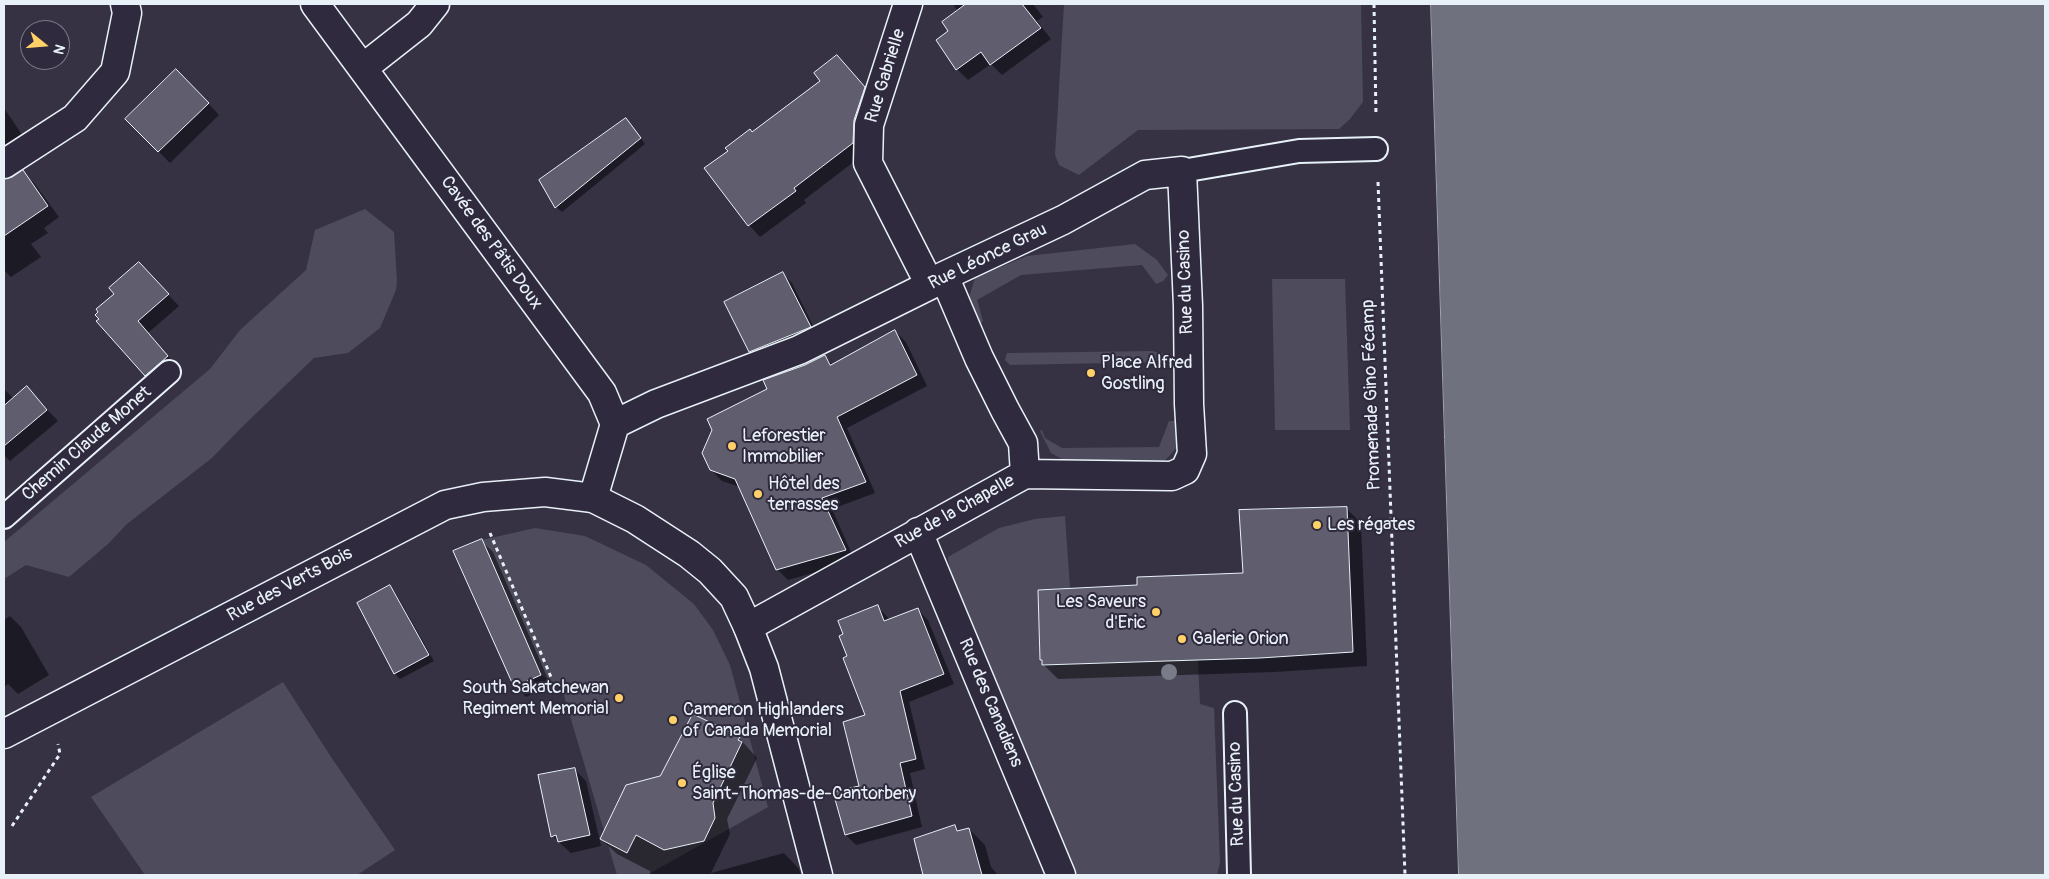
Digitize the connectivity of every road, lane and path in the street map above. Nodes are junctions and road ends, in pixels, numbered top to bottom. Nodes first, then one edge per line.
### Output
1 (125, 4) edge
2 (315, 4) edge
3 (435, 4) edge
4 (908, 4) edge
5 (1374, 4) edge
6 (363, 68) junction
7 (1376, 148) junction
8 (4, 164) edge
9 (1182, 170) junction
10 (937, 280) junction
11 (169, 372) dead end
12 (615, 424) junction
13 (1025, 474) junction
14 (593, 498) junction
15 (4, 517) edge
16 (918, 532) junction
17 (491, 536) dead end
18 (748, 627) junction
19 (551, 677) dead end
20 (1234, 713) dead end
21 (4, 734) edge
22 (60, 754) dead end
23 (12, 826) dead end
24 (818, 875) edge
25 (1061, 875) edge
26 (1239, 875) edge
27 (1405, 875) edge

1 - 8 street
2 - 6 street, Cavée des Pâtis Doux
3 - 6 street
4 - 10 street, Rue Gabrielle
5 - 7 path, Promenade Gino Fécamp
6 - 12 street, Cavée des Pâtis Doux
7 - 9 lane, Rue Léonce Grau
7 - 27 path, Promenade Gino Fécamp
9 - 10 street, Rue Léonce Grau
9 - 13 street, Rue du Casino
10 - 12 street, Rue Léonce Grau
10 - 13 street, Rue de la Chapelle
11 - 15 lane, Chemin Claude Monet
12 - 14 street
13 - 16 street, Rue de la Chapelle
14 - 18 street, Rue des Verts Bois
14 - 21 street, Rue des Verts Bois
16 - 18 street, Rue de la Chapelle
16 - 25 street, Rue des Canadiens
17 - 19 path
18 - 24 street, Rue des Verts Bois
20 - 26 lane, Rue du Casino
22 - 23 path

